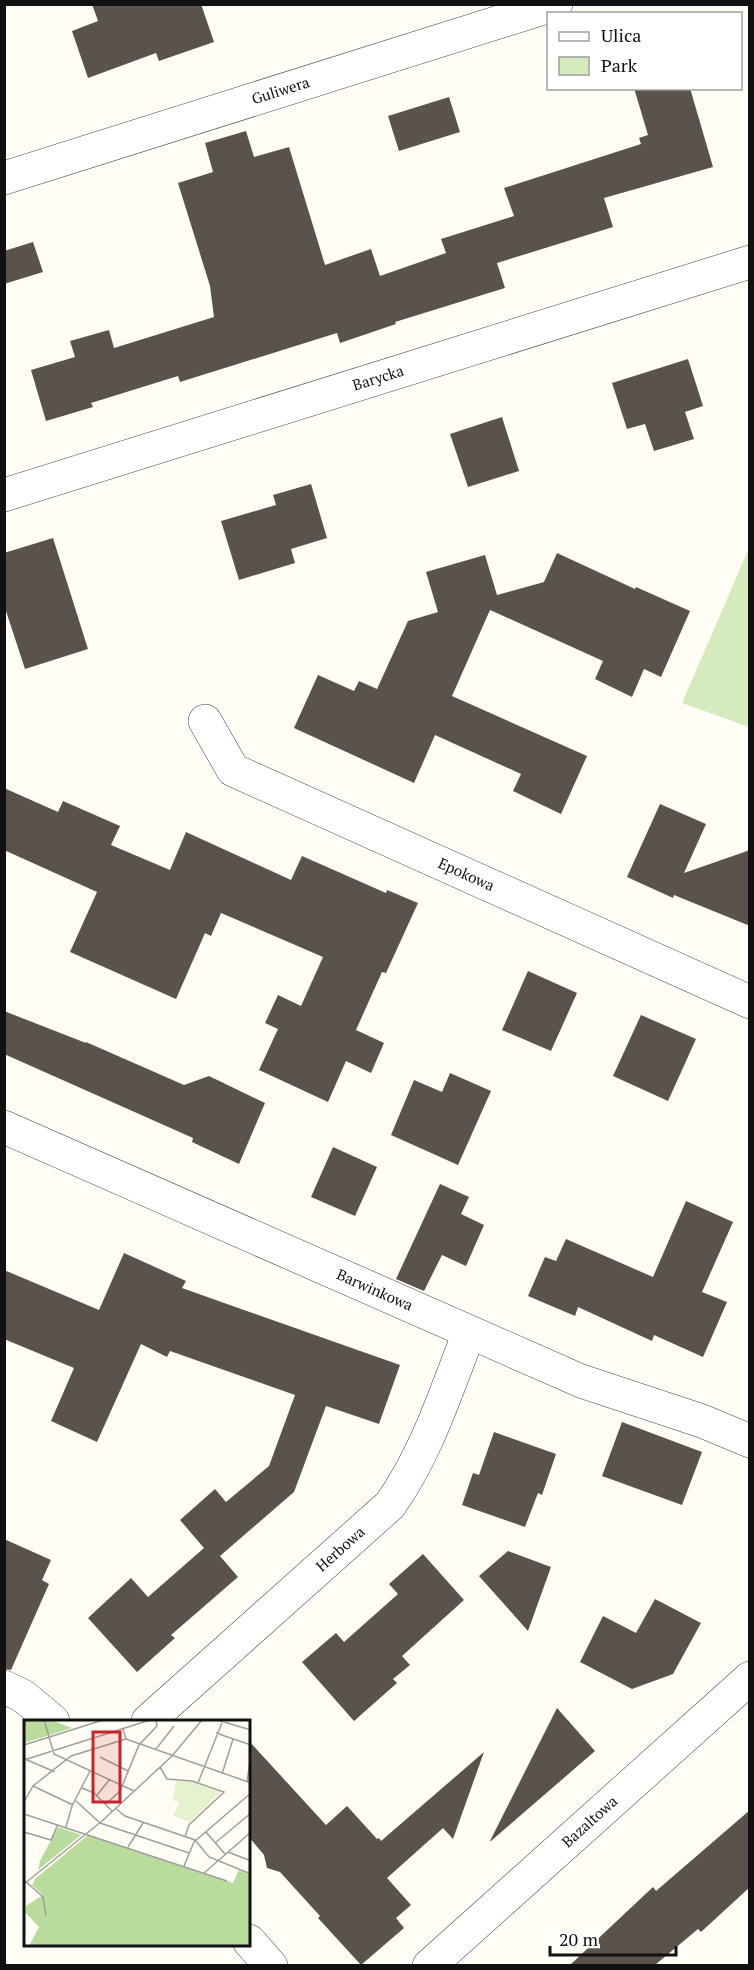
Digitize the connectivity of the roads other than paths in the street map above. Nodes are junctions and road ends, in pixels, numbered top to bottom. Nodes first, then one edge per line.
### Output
1 (556, 4) edge
2 (4, 178) edge
3 (750, 262) edge
4 (4, 495) edge
5 (205, 721) dead end
6 (750, 1002) edge
7 (4, 1127) edge
8 (469, 1333) junction
9 (750, 1441) edge
10 (750, 1678) edge
11 (4, 1687) edge
12 (52, 1720) edge
13 (149, 1720) edge
14 (250, 1942) edge
15 (271, 1965) edge
16 (429, 1965) edge

1 - 2 street, Guliwera
3 - 4 street, Barycka
5 - 6 street, Epokowa
7 - 8 street, Barwinkowa
8 - 9 street, Barwinkowa
8 - 13 street, Herbowa
10 - 16 street, Bazaltowa
11 - 12 street
14 - 15 street

